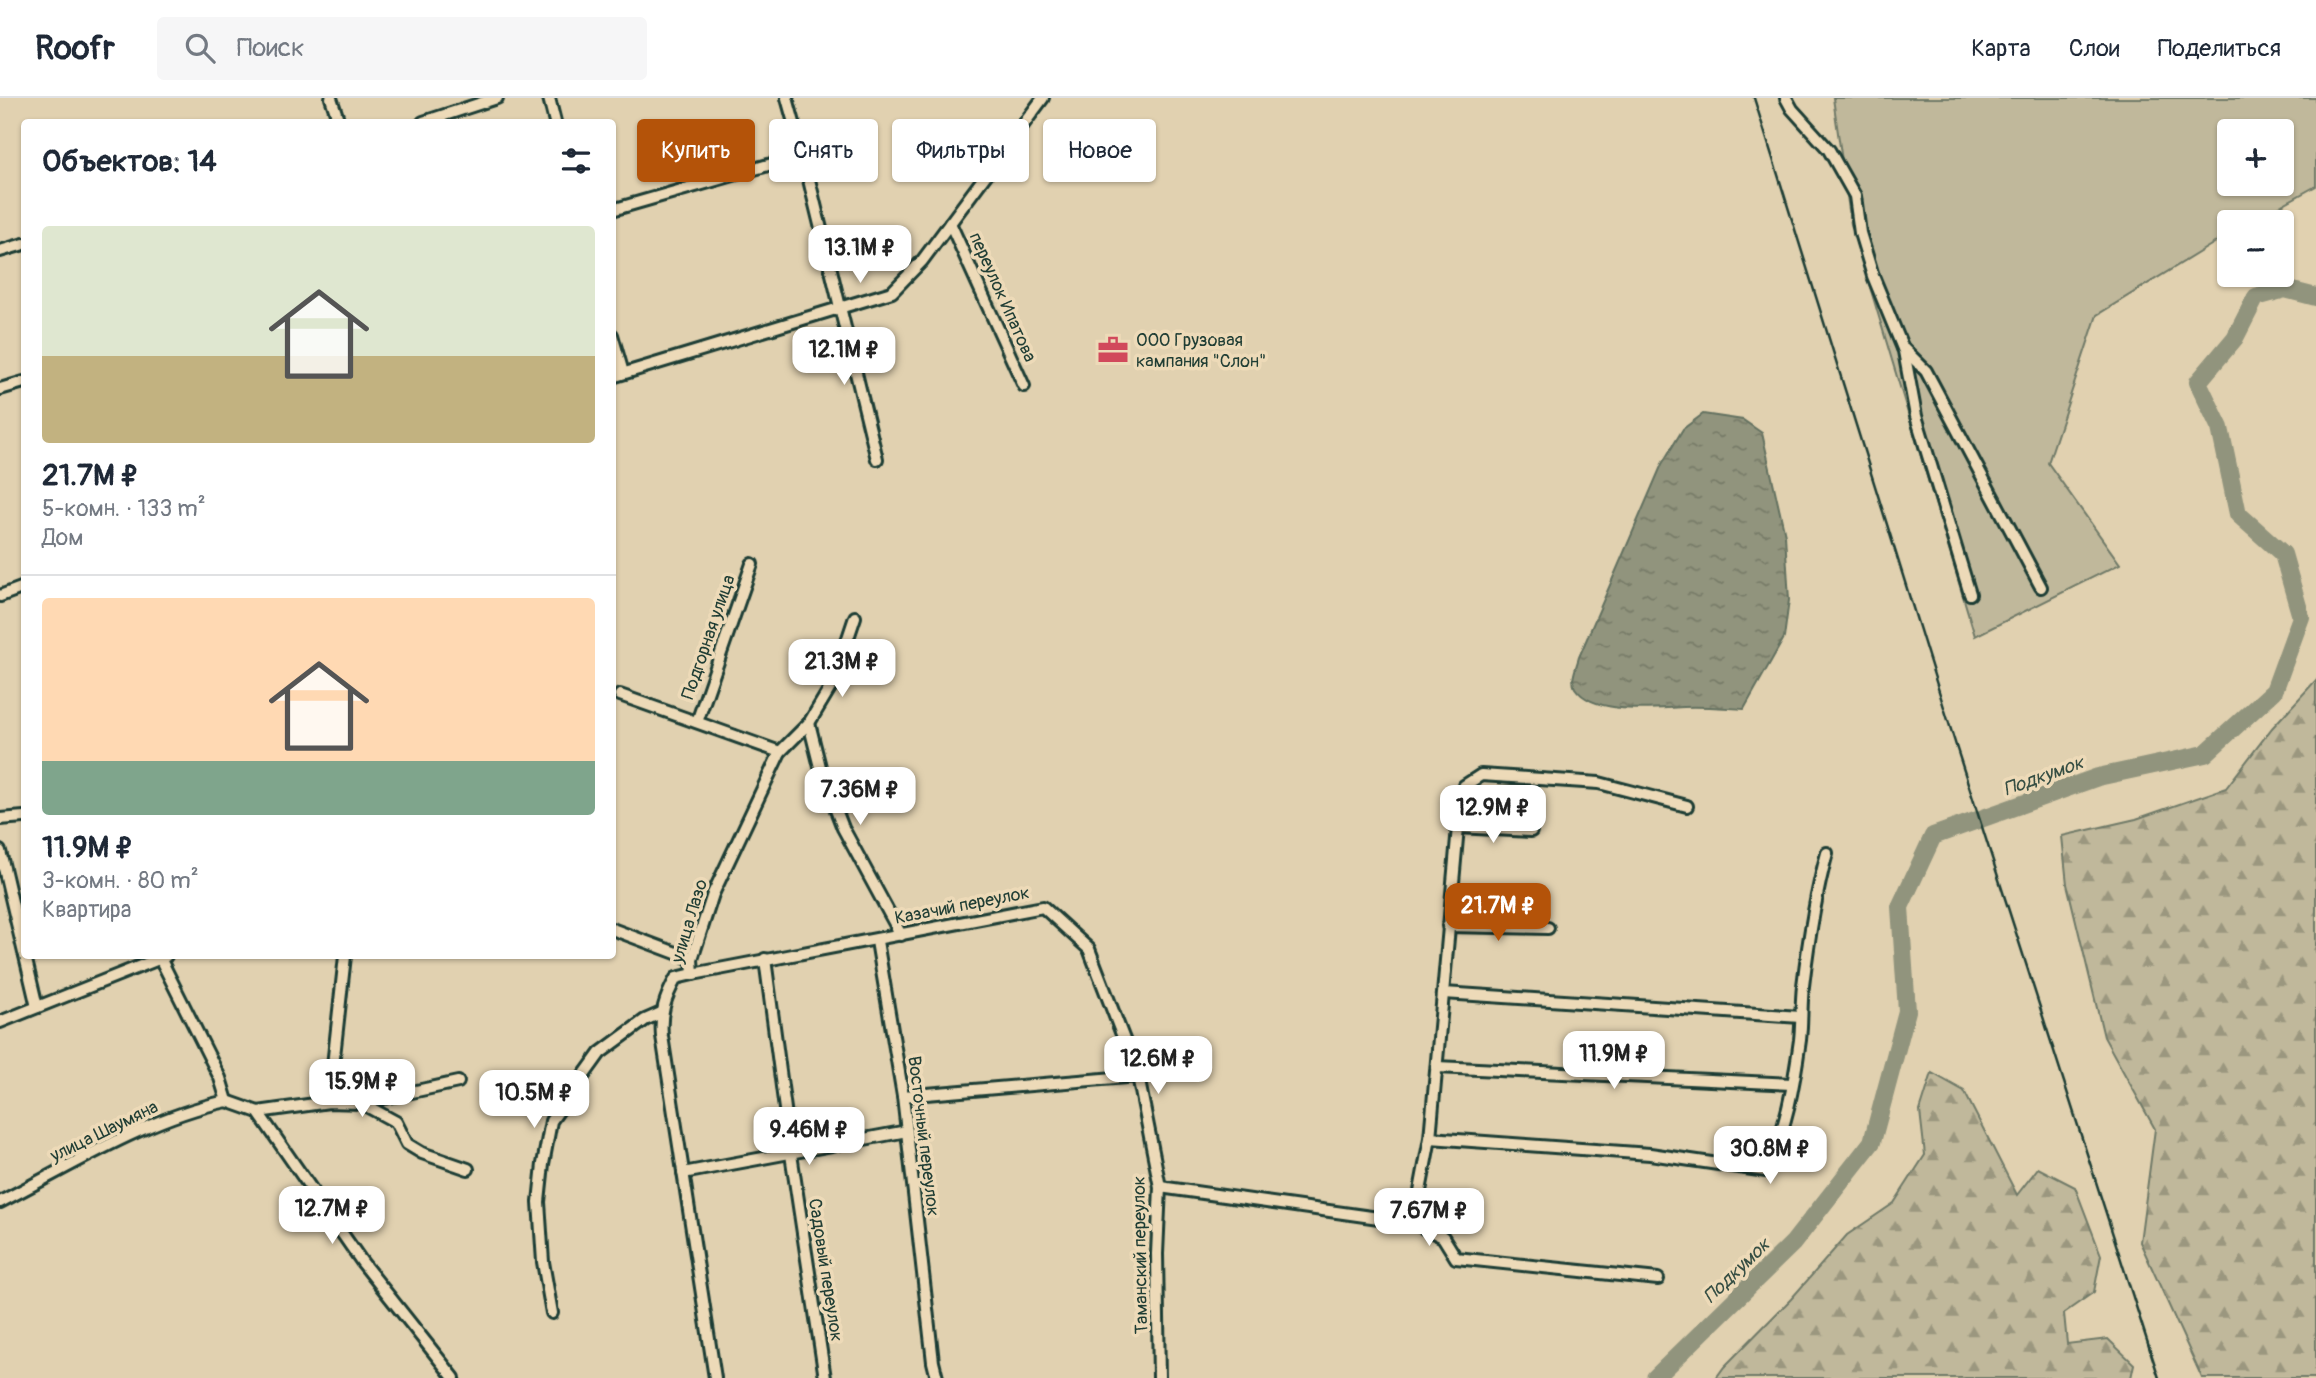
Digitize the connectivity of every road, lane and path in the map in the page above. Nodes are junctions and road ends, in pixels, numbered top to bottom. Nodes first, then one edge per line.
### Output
1 (331, 98) edge
2 (497, 98) edge
3 (549, 98) edge
4 (788, 98) edge
5 (1043, 98) edge
6 (1786, 98) edge
7 (338, 119) edge
8 (432, 119) edge
9 (554, 119) edge
10 (794, 119) edge
11 (769, 165) edge
12 (810, 182) edge
13 (616, 209) edge
14 (950, 223) junction
15 (21, 245) edge
16 (0, 251) edge
17 (841, 308) junction
18 (1902, 347) junction
19 (618, 375) edge
20 (21, 383) edge
21 (1024, 386) dead end
22 (0, 389) edge
23 (877, 460) dead end
24 (752, 564) dead end
25 (2041, 587) dead end
26 (21, 588) edge
27 (1970, 594) dead end
28 (0, 596) edge
29 (855, 617) dead end
30 (620, 695) dead end
31 (696, 722) junction
32 (808, 723) junction
33 (780, 752) junction
34 (1687, 806) dead end
35 (21, 817) edge
36 (0, 819) edge
37 (1458, 827) junction
38 (1531, 831) dead end
39 (0, 851) edge
40 (1827, 853) dead end
41 (1448, 926) junction
42 (1548, 928) dead end
43 (616, 930) edge
44 (901, 935) junction
45 (21, 938) edge
46 (877, 940) junction
47 (26, 959) edge
48 (158, 959) edge
49 (164, 959) edge
50 (345, 959) edge
51 (692, 959) junction
52 (765, 959) junction
53 (693, 974) junction
54 (1444, 993) junction
55 (37, 1007) junction
56 (661, 1013) junction
57 (1801, 1017) junction
58 (0, 1022) edge
59 (1437, 1067) junction
60 (1138, 1076) junction
61 (458, 1082) dead end
62 (1792, 1084) junction
63 (903, 1096) junction
64 (227, 1101) junction
65 (330, 1102) junction
66 (361, 1103) junction
67 (258, 1112) junction
68 (906, 1131) junction
69 (1430, 1138) junction
70 (791, 1154) junction
71 (468, 1169) dead end
72 (683, 1173) junction
73 (1160, 1187) junction
74 (0, 1202) edge
75 (1414, 1223) junction
76 (1658, 1279) dead end
77 (552, 1313) dead end
78 (454, 1378) edge
79 (715, 1378) edge
80 (825, 1378) edge
81 (937, 1378) edge
82 (1159, 1378) edge

1 - 7 street
2 - 8 street
3 - 9 street
4 - 10 street
5 - 14 street
6 - 18 street
11 - 13 street
12 - 17 street
14 - 17 street
14 - 21 street, переулок Ипатова
15 - 16 street
17 - 19 street
17 - 23 street
18 - 25 street
18 - 27 street
20 - 22 street
24 - 31 street, Подгорная улица
26 - 28 street
29 - 32 street, улица Лазо
30 - 31 street
31 - 33 street
32 - 33 street, улица Лазо
32 - 44 street
33 - 51 street, улица Лазо
34 - 37 street
35 - 36 street
37 - 38 street
37 - 41 street
39 - 45 street
40 - 57 street
41 - 42 street
41 - 54 street
43 - 51 street
44 - 46 street, Казачий переулок
44 - 60 street, Казачий переулок
46 - 52 street, Казачий переулок
46 - 63 street, Восточный переулок
47 - 55 street
48 - 55 street
49 - 64 street
50 - 65 street
51 - 53 street, улица Лазо
52 - 53 street, Казачий переулок
52 - 70 street, Садовый переулок
53 - 56 street, улица Лазо
54 - 57 street
54 - 59 street
55 - 58 street
56 - 72 street, улица Лазо
56 - 77 street
57 - 62 street
59 - 62 street
59 - 69 street
60 - 63 street
60 - 73 street, Таманский переулок
61 - 66 street
62 - 69 street
63 - 68 street, Восточный переулок
64 - 67 street
64 - 74 street, улица Шаумяна
65 - 66 street
65 - 67 street
66 - 71 street
67 - 78 street
68 - 70 street
68 - 81 street, Восточный переулок
69 - 75 street
70 - 72 street
70 - 80 street, Садовый переулок
72 - 79 street, улица Лазо
73 - 75 street
73 - 82 street, Таманский переулок
75 - 76 street

